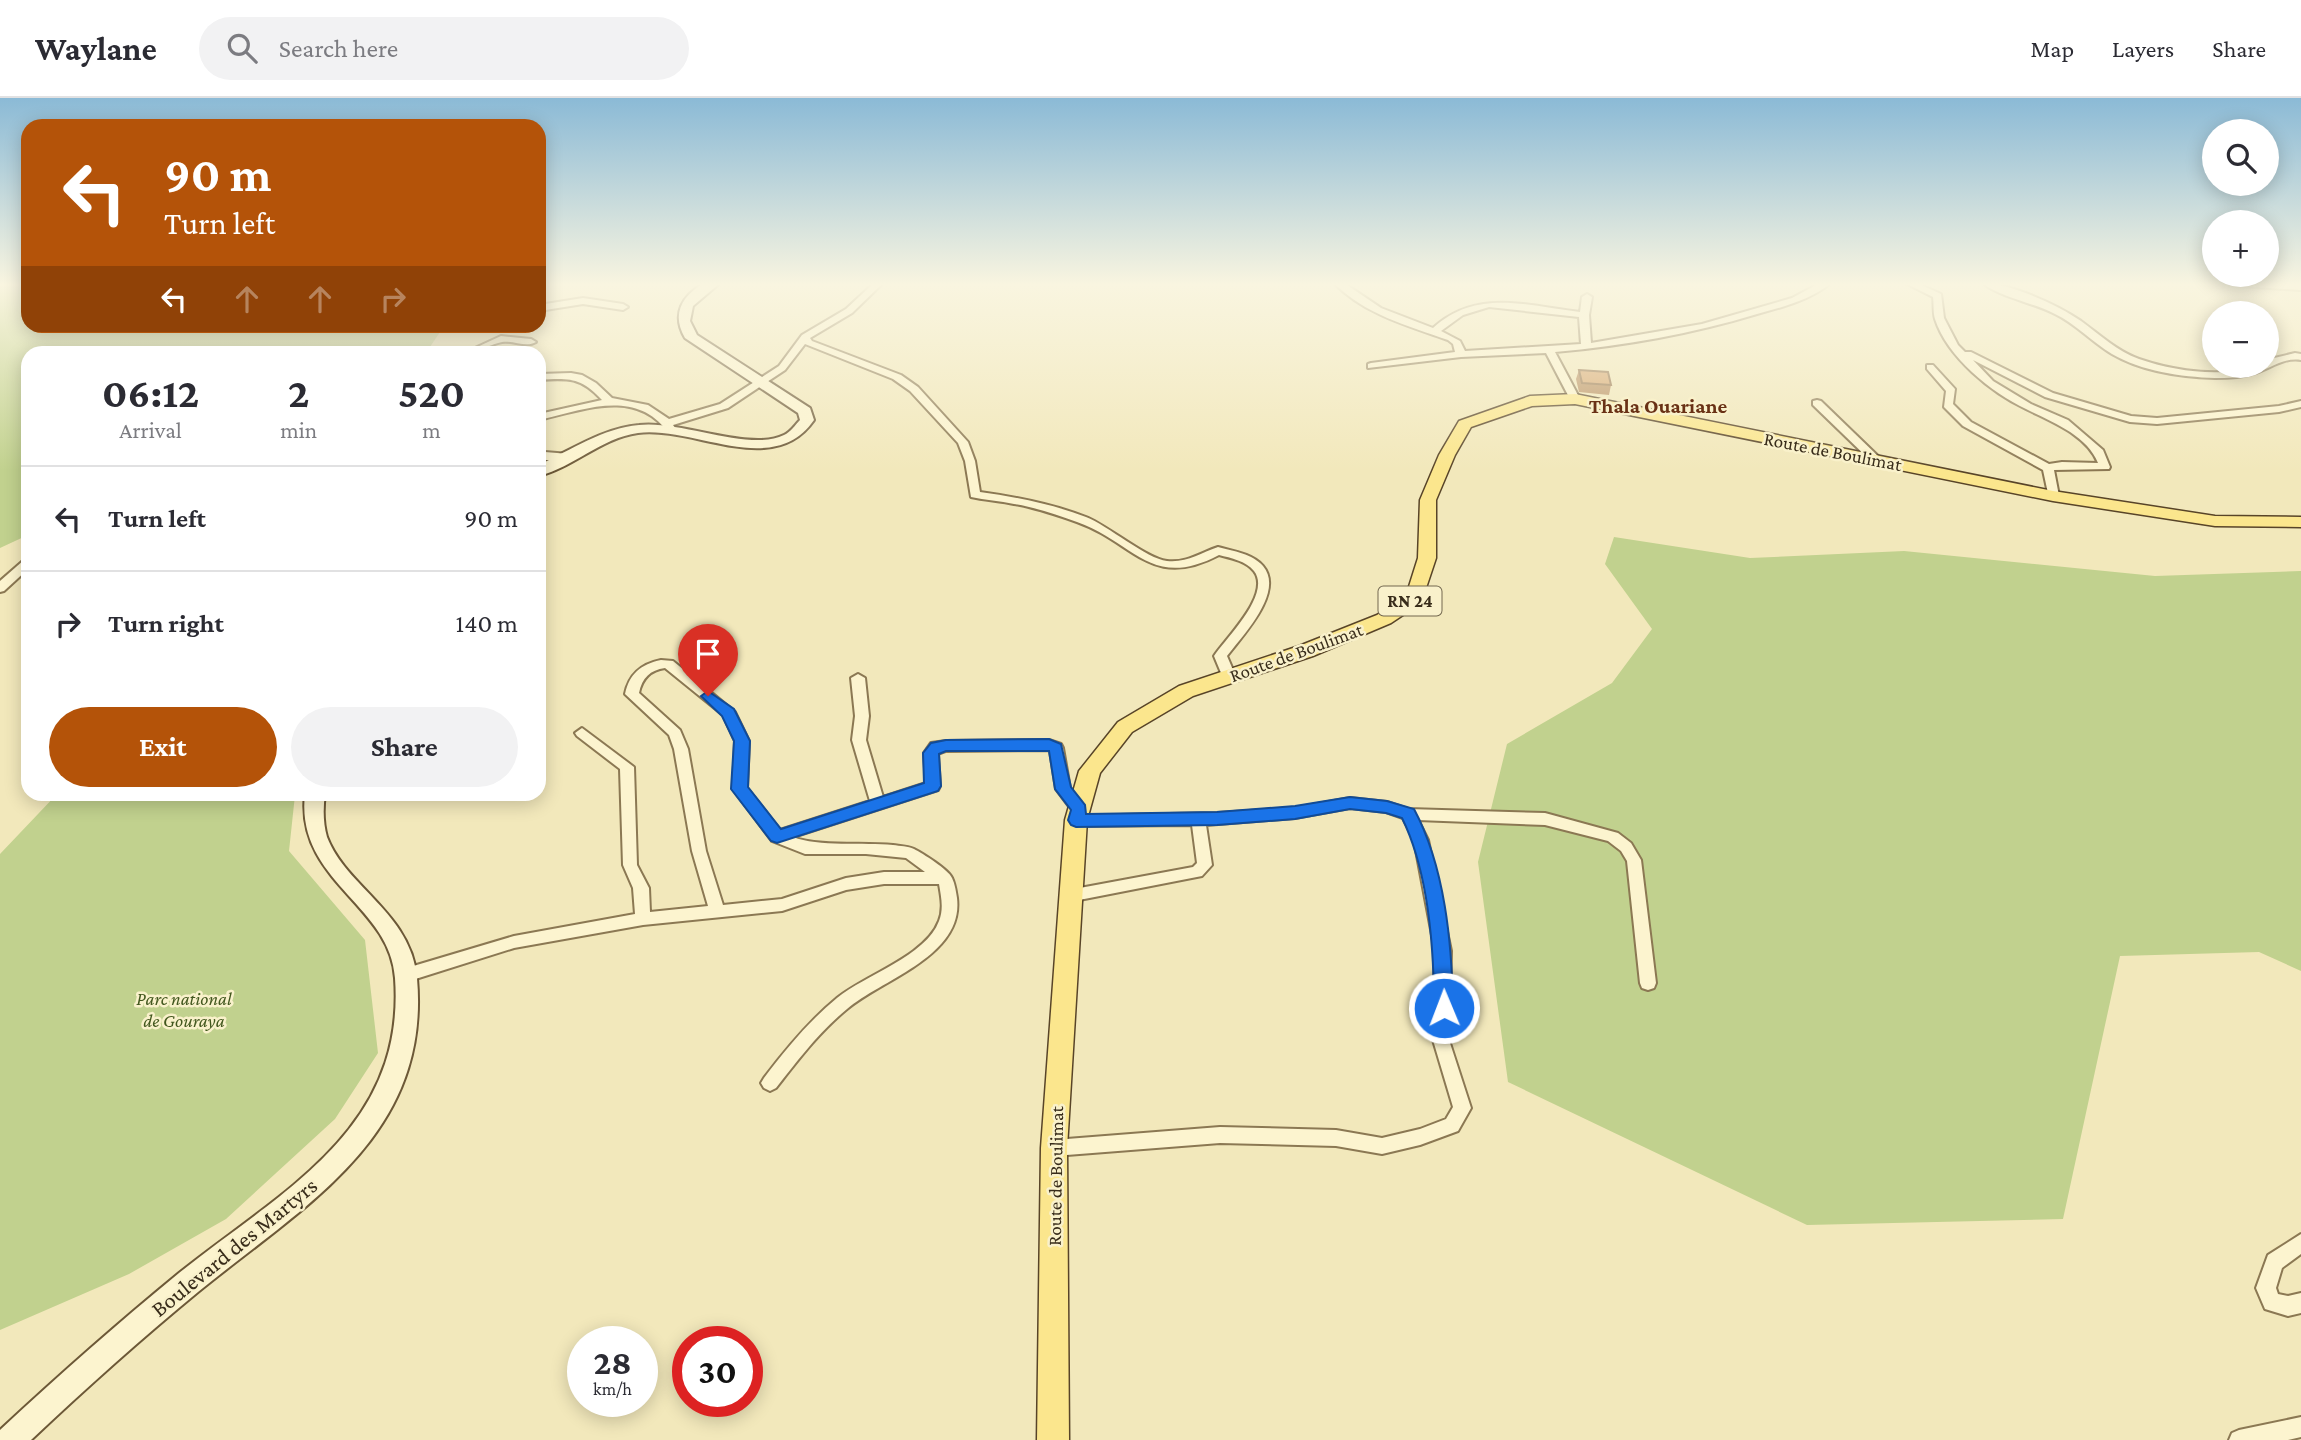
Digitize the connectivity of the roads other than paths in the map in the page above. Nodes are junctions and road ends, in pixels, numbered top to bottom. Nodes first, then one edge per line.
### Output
1 (704, 346) edge
2 (799, 346) edge
3 (816, 346) edge
4 (1458, 346) edge
5 (1586, 346) joint
6 (1591, 346) edge
7 (1954, 346) joint
8 (2106, 346) edge
9 (1549, 350) junction
10 (1461, 354) junction
11 (2301, 357) edge
12 (2279, 361) edge
13 (1371, 366) dead end
14 (1930, 368) dead end
15 (2202, 374) edge
16 (546, 377) edge
17 (760, 382) junction
18 (1574, 399) junction
19 (609, 401) junction
20 (1817, 403) dead end
21 (2301, 404) edge
22 (546, 415) edge
23 (669, 426) junction
24 (546, 455) edge
25 (569, 457) junction
26 (1876, 460) junction
27 (546, 468) edge
28 (2048, 468) junction
29 (2053, 496) junction
30 (2301, 522) edge
31 (21, 568) edge
32 (0, 588) edge
33 (1229, 677) junction
34 (858, 678) dead end
35 (582, 733) dead end
36 (314, 801) edge
37 (878, 803) junction
38 (1408, 814) junction
39 (1078, 815) junction
40 (1198, 819) junction
41 (777, 837) junction
42 (945, 878) junction
43 (1069, 896) junction
44 (718, 912) junction
45 (643, 919) junction
46 (405, 974) junction
47 (1648, 983) dead end
48 (770, 1083) dead end
49 (1054, 1148) junction
50 (2301, 1243) edge
51 (2301, 1303) edge
52 (2301, 1427) edge
53 (10, 1440) edge
54 (1053, 1440) edge
55 (2239, 1440) edge

1 - 17 main road
2 - 17 street
3 - 33 street
4 - 10 street
5 - 6 street
5 - 9 street
7 - 21 street
7 - 28 street
8 - 15 street
9 - 10 street
9 - 18 street
10 - 13 street
11 - 12 street
14 - 28 street
16 - 19 street
17 - 23 street
17 - 23 main road
18 - 26 main road, Route de Boulimat / RN 24
18 - 33 main road, Route de Boulimat / RN 24
19 - 22 street
19 - 23 street
20 - 26 street
23 - 25 main road
24 - 25 street
25 - 27 main road
26 - 29 main road, Route de Boulimat / RN 24
28 - 29 street
29 - 30 main road, Route de Boulimat / RN 24
31 - 32 street
33 - 39 main road, Route de Boulimat / RN 24
34 - 37 street
35 - 45 street
36 - 46 main road, Boulevard des Martyrs
37 - 39 street
37 - 41 street
38 - 40 street
38 - 47 street
38 - 49 street
39 - 40 street
39 - 43 main road, Route de Boulimat / RN 24
40 - 43 street
41 - 42 street
41 - 44 street
42 - 44 street
42 - 48 street
43 - 49 main road, Route de Boulimat / RN 24
44 - 45 street
45 - 46 street
46 - 53 main road, Boulevard des Martyrs
49 - 54 main road, Route de Boulimat / RN 24
50 - 51 street
52 - 55 street

